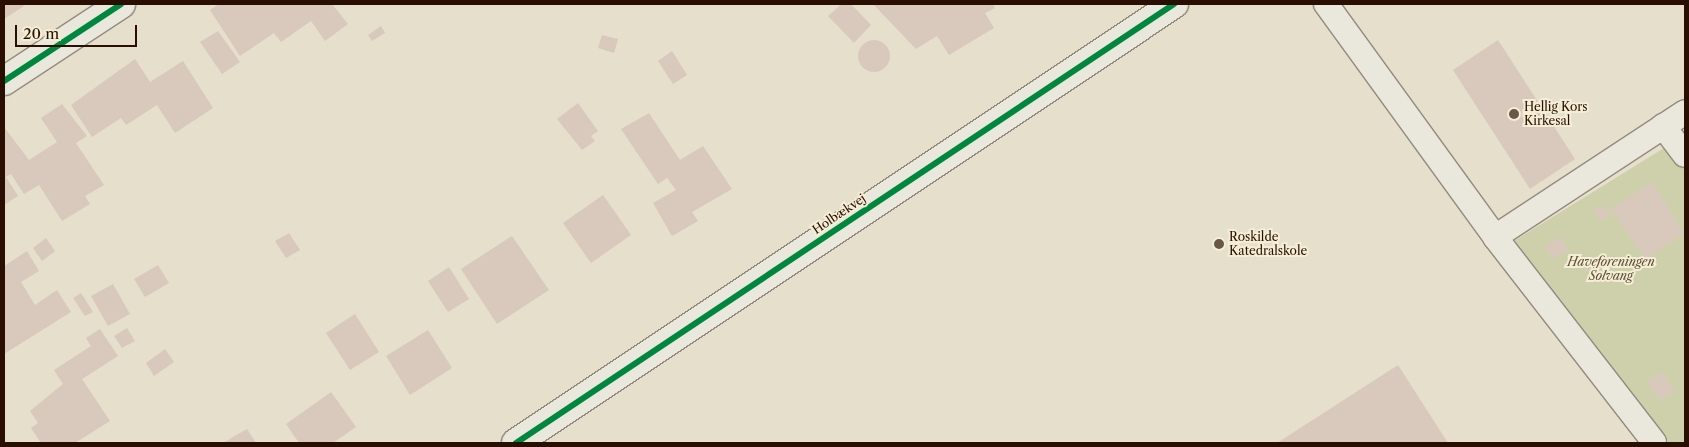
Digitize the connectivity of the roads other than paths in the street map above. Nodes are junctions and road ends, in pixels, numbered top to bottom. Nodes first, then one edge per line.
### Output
1 (121, 4) edge
2 (1174, 4) edge
3 (1326, 4) edge
4 (4, 81) edge
5 (1685, 112) edge
6 (1663, 126) junction
7 (1685, 155) edge
8 (1495, 237) junction
9 (1654, 442) dead end
10 (516, 443) edge

1 - 4 street
2 - 10 street, Holbækvej
3 - 8 lane
5 - 6 lane
6 - 7 lane
6 - 8 lane
8 - 9 lane

